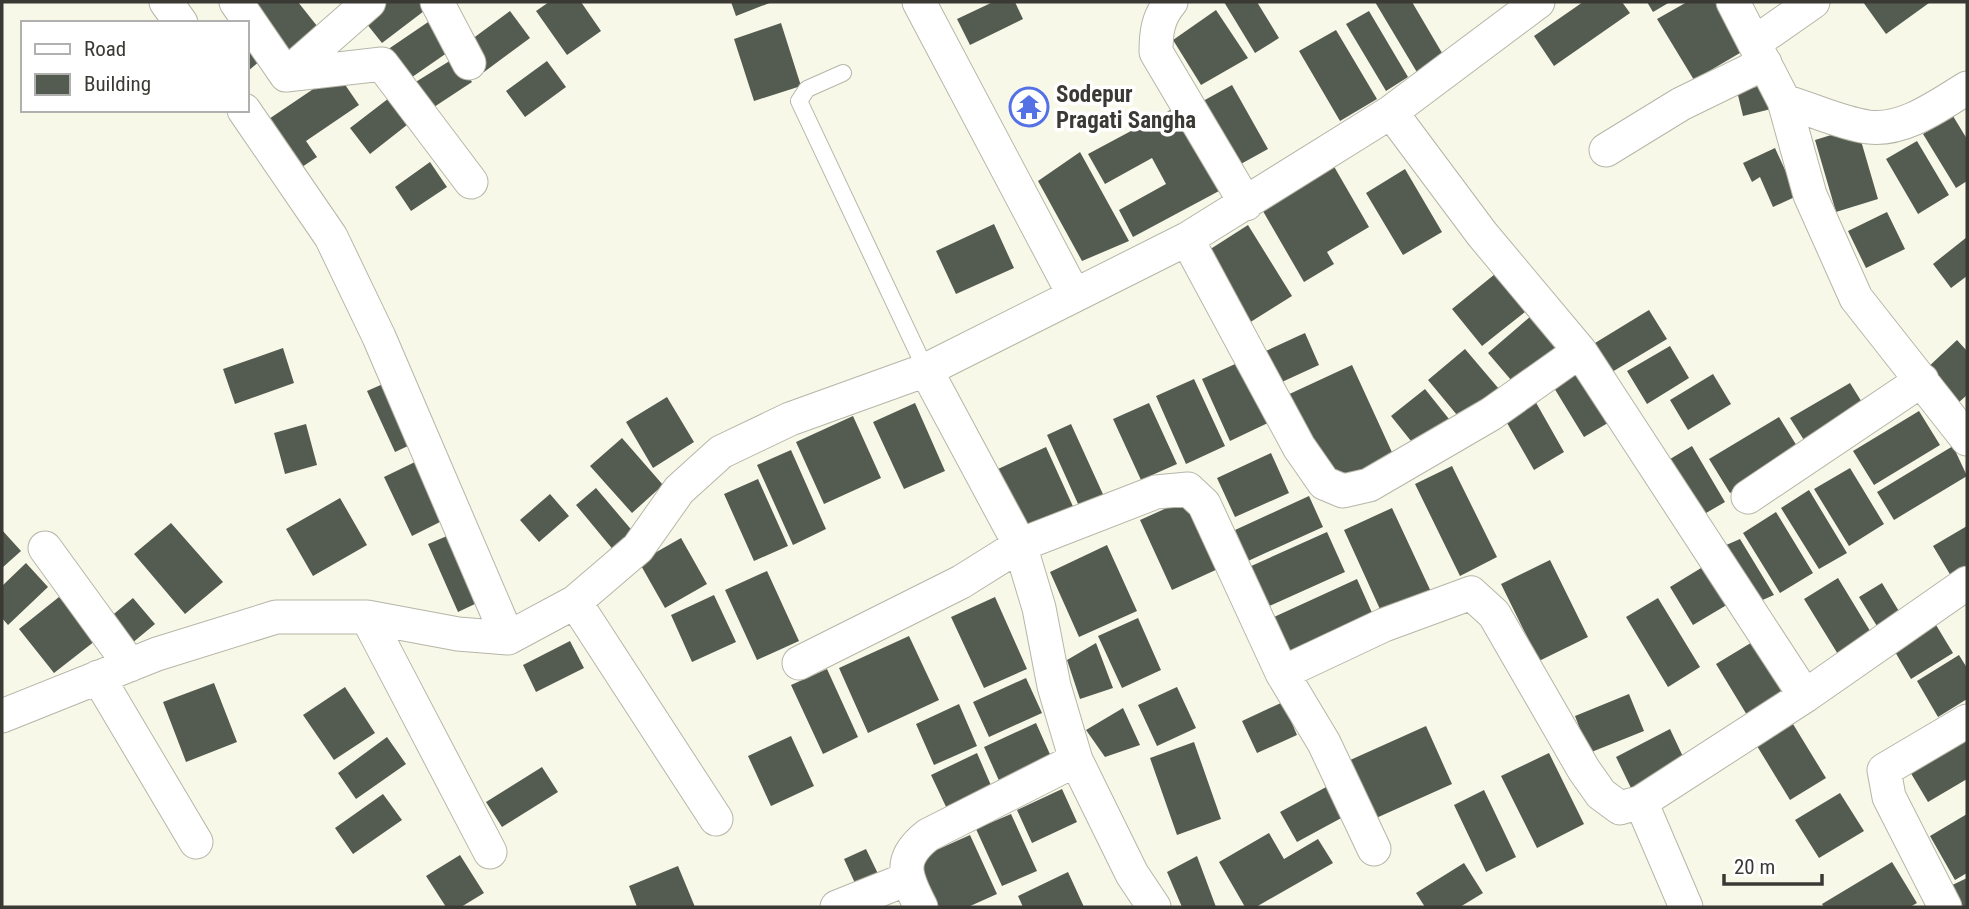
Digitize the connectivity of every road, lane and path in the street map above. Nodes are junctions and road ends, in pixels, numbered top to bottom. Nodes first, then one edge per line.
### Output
1 (166, 2) edge
2 (236, 2) edge
3 (369, 2) edge
4 (437, 2) edge
5 (919, 2) edge
6 (1171, 2) edge
7 (1538, 2) edge
8 (1733, 2) edge
9 (1813, 2) edge
10 (180, 21) edge
11 (1760, 53) junction
12 (468, 63) dead end
13 (842, 73) dead end
14 (286, 75) junction
15 (1967, 88) edge
16 (1784, 101) junction
17 (1391, 111) junction
18 (245, 112) edge
19 (1606, 150) dead end
20 (471, 182) dead end
21 (1246, 204) junction
22 (1187, 239) junction
23 (1074, 295) junction
24 (1580, 351) junction
25 (926, 370) junction
26 (1922, 380) junction
27 (1967, 439) edge
28 (1748, 497) dead end
29 (1020, 545) junction
30 (45, 548) dead end
31 (1967, 583) edge
32 (575, 602) junction
33 (367, 617) junction
34 (508, 638) junction
35 (799, 663) dead end
36 (130, 665) junction
37 (1282, 673) junction
38 (98, 677) junction
39 (1805, 696) junction
40 (2, 716) edge
41 (1967, 721) edge
42 (1076, 760) junction
43 (1641, 802) junction
44 (716, 819) dead end
45 (196, 842) dead end
46 (1374, 849) dead end
47 (490, 852) dead end
48 (914, 893) edge
49 (837, 907) edge
50 (1154, 907) edge
51 (1686, 907) edge
52 (1945, 907) edge

1 - 10 street
2 - 14 street
3 - 14 street
4 - 12 street
5 - 23 street
6 - 21 street
7 - 17 street
8 - 11 street
9 - 11 street
11 - 16 street
11 - 19 street
13 - 25 lane
14 - 20 street
15 - 16 street
16 - 26 street
17 - 21 street
17 - 24 street
18 - 34 street
21 - 22 street
22 - 23 street
22 - 24 street
23 - 25 street
24 - 39 street
25 - 29 street
25 - 32 street
26 - 27 street
26 - 28 street
29 - 35 street
29 - 37 street
29 - 42 street
30 - 36 street
31 - 39 street
32 - 34 street
32 - 44 street
33 - 34 street
33 - 36 street
33 - 47 street
36 - 38 street
37 - 43 street
37 - 46 street
38 - 40 street
38 - 45 street
39 - 43 street
41 - 52 street
42 - 48 street
42 - 50 street
43 - 51 street
48 - 49 street

